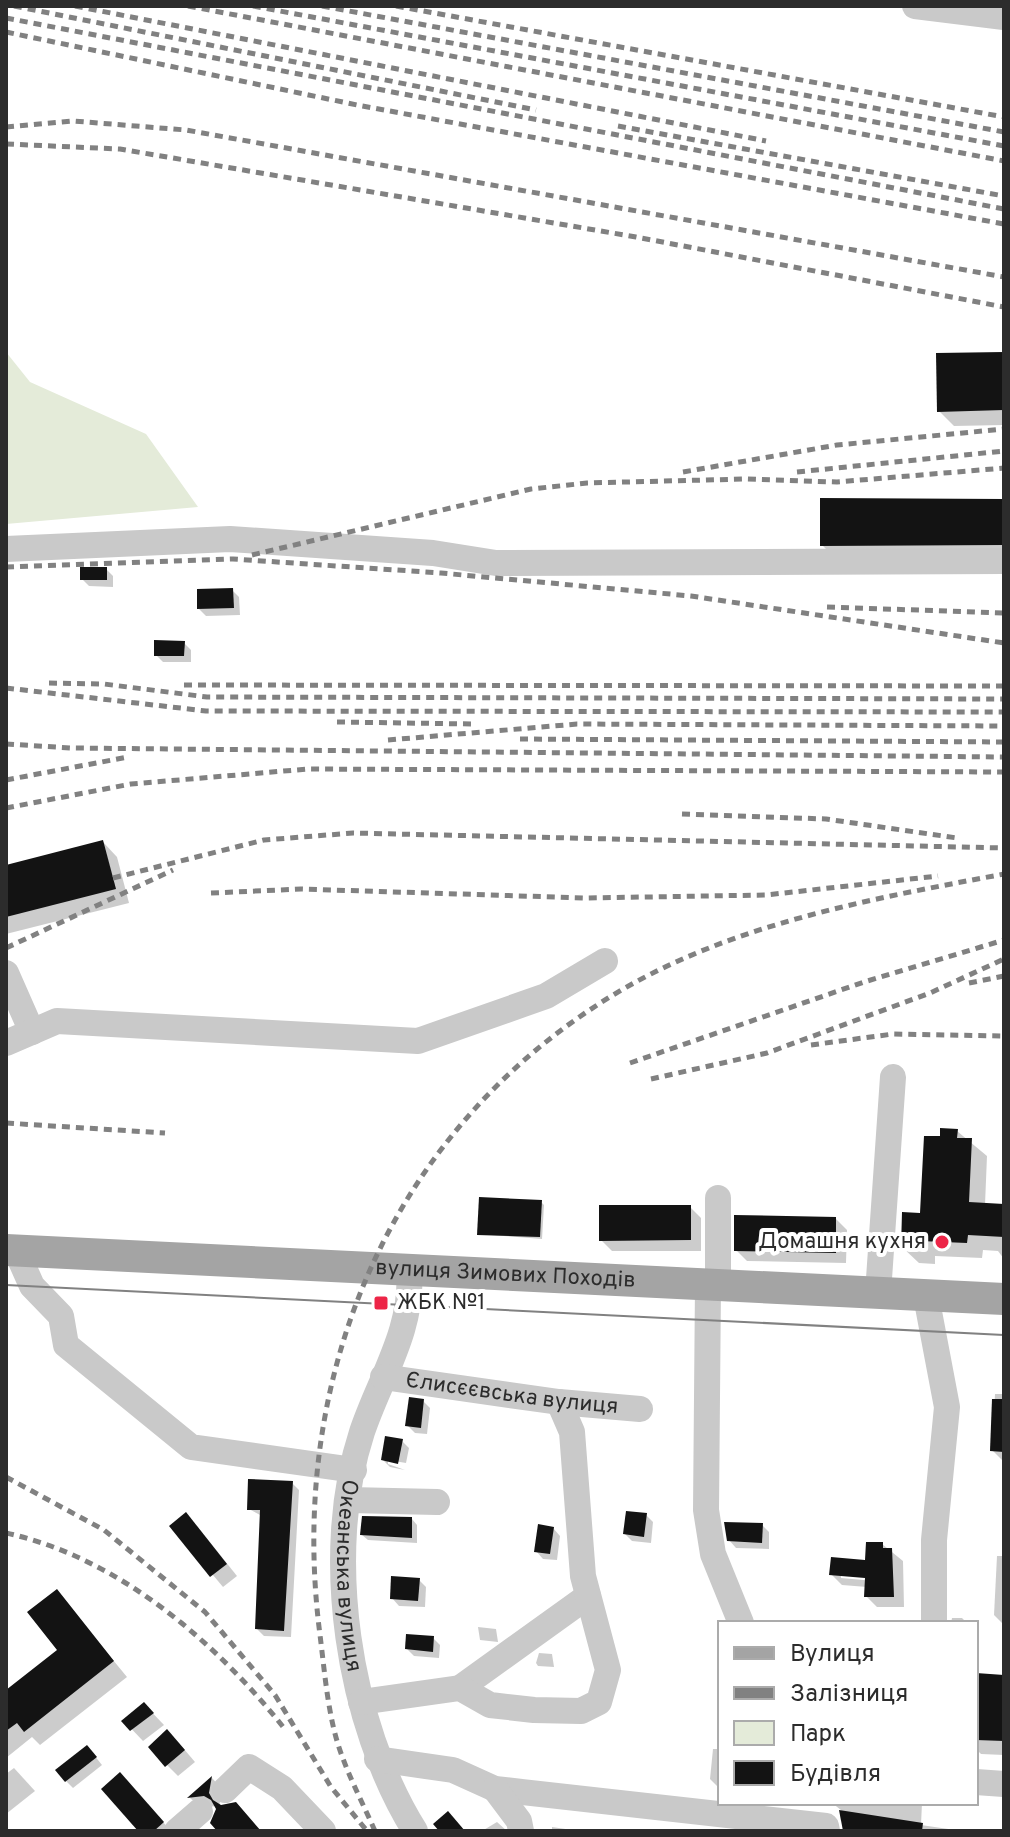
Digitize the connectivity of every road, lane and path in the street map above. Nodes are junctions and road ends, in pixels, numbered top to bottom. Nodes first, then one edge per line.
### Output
1 (915, 6) edge
2 (1004, 17) edge
3 (6, 549) edge
4 (1004, 561) edge
5 (605, 961) dead end
6 (6, 973) edge
7 (32, 1032) junction
8 (6, 1043) edge
9 (893, 1077) dead end
10 (718, 1198) dead end
11 (11, 1250) edge
12 (409, 1270) junction
13 (713, 1285) junction
14 (878, 1293) junction
15 (926, 1296) junction
16 (1004, 1299) edge
17 (383, 1377) junction
18 (559, 1402) junction
19 (640, 1409) dead end
20 (354, 1470) junction
21 (349, 1500) junction
22 (437, 1502) dead end
23 (588, 1596) junction
24 (740, 1621) edge
25 (934, 1621) edge
26 (460, 1688) junction
27 (361, 1702) junction
28 (377, 1759) junction
29 (978, 1782) edge
30 (1004, 1784) edge
31 (495, 1789) junction
32 (225, 1790) dead end
33 (200, 1811) dead end
34 (177, 1831) edge
35 (323, 1831) edge
36 (415, 1831) edge
37 (521, 1831) edge
38 (827, 1831) edge

1 - 2 street
3 - 4 street
5 - 7 street
6 - 7 street
7 - 8 street
9 - 14 street
10 - 13 street
11 - 12 main road, вулиця Зимових Походів
11 - 20 street
12 - 13 main road, вулиця Зимових Походів
12 - 17 street, Океанська вулиця
13 - 14 main road, вулиця Зимових Походів
13 - 24 street
14 - 15 main road, вулиця Зимових Походів
15 - 16 main road, вулиця Зимових Походів
15 - 25 street
17 - 18 street, Єлисєєвська вулиця
17 - 20 street, Океанська вулиця
18 - 19 street, Єлисєєвська вулиця
18 - 23 street
20 - 21 street, Океанська вулиця
21 - 22 street
21 - 27 street, Океанська вулиця
23 - 26 street
23 - 26 street
26 - 27 street
27 - 28 street, Океанська вулиця
28 - 31 street
28 - 36 street, Океанська вулиця
29 - 30 street
31 - 37 street
31 - 38 street
32 - 35 street
33 - 34 street

